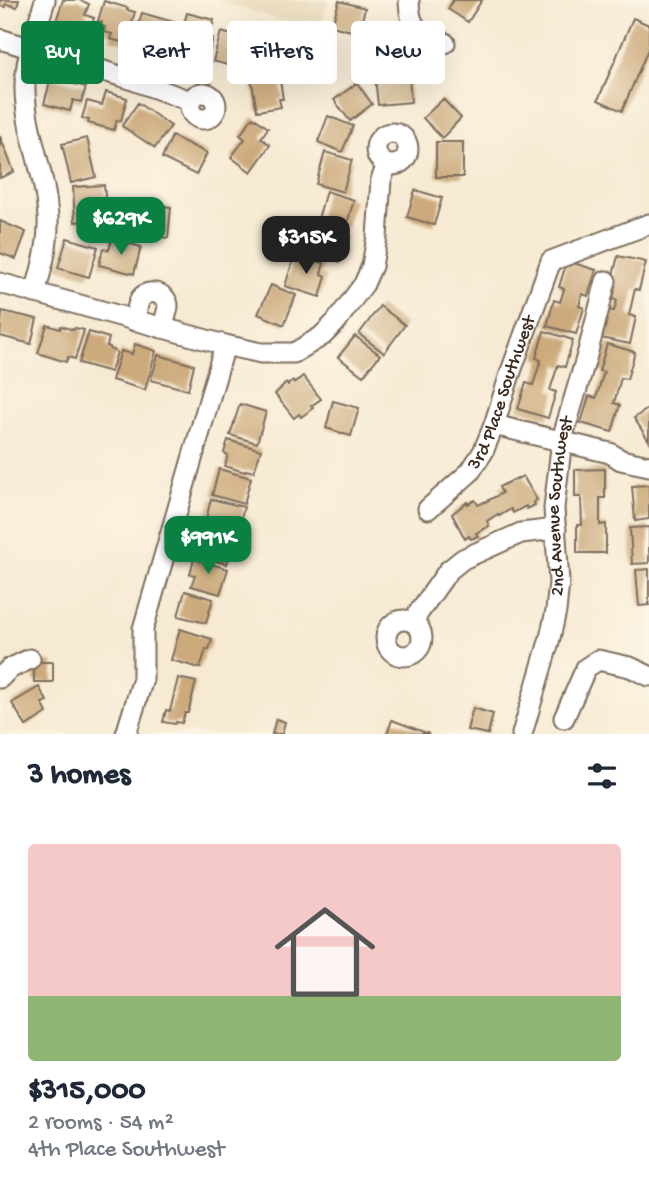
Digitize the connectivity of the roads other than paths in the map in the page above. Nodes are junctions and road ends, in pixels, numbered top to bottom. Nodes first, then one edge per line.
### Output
1 (45, 0) edge
2 (409, 0) edge
3 (39, 21) edge
4 (411, 21) edge
5 (0, 39) edge
6 (21, 46) edge
7 (104, 71) edge
8 (25, 84) edge
9 (190, 101) dead end
10 (387, 164) dead end
11 (649, 224) edge
12 (606, 281) dead end
13 (0, 283) edge
14 (34, 293) junction
15 (135, 321) junction
16 (162, 328) junction
17 (225, 345) junction
18 (494, 425) junction
19 (561, 443) junction
20 (649, 466) edge
21 (428, 509) dead end
22 (556, 529) junction
23 (412, 622) dead end
24 (30, 659) dead end
25 (649, 676) edge
26 (0, 678) edge
27 (564, 718) dead end
28 (126, 734) edge
29 (522, 734) edge

1 - 3 street
2 - 4 street
5 - 6 street
7 - 9 street
8 - 14 street
10 - 17 street
11 - 18 street, 3rd Place Southwest
12 - 19 street, 2nd Avenue Southwest
13 - 14 street
14 - 15 street
15 - 16 street
15 - 16 street
16 - 17 street
17 - 28 street
18 - 19 street
18 - 21 street, 3rd Place Southwest
19 - 20 street
19 - 22 street, 2nd Avenue Southwest
22 - 23 street
22 - 29 street, 2nd Avenue Southwest
24 - 26 street
25 - 27 street

